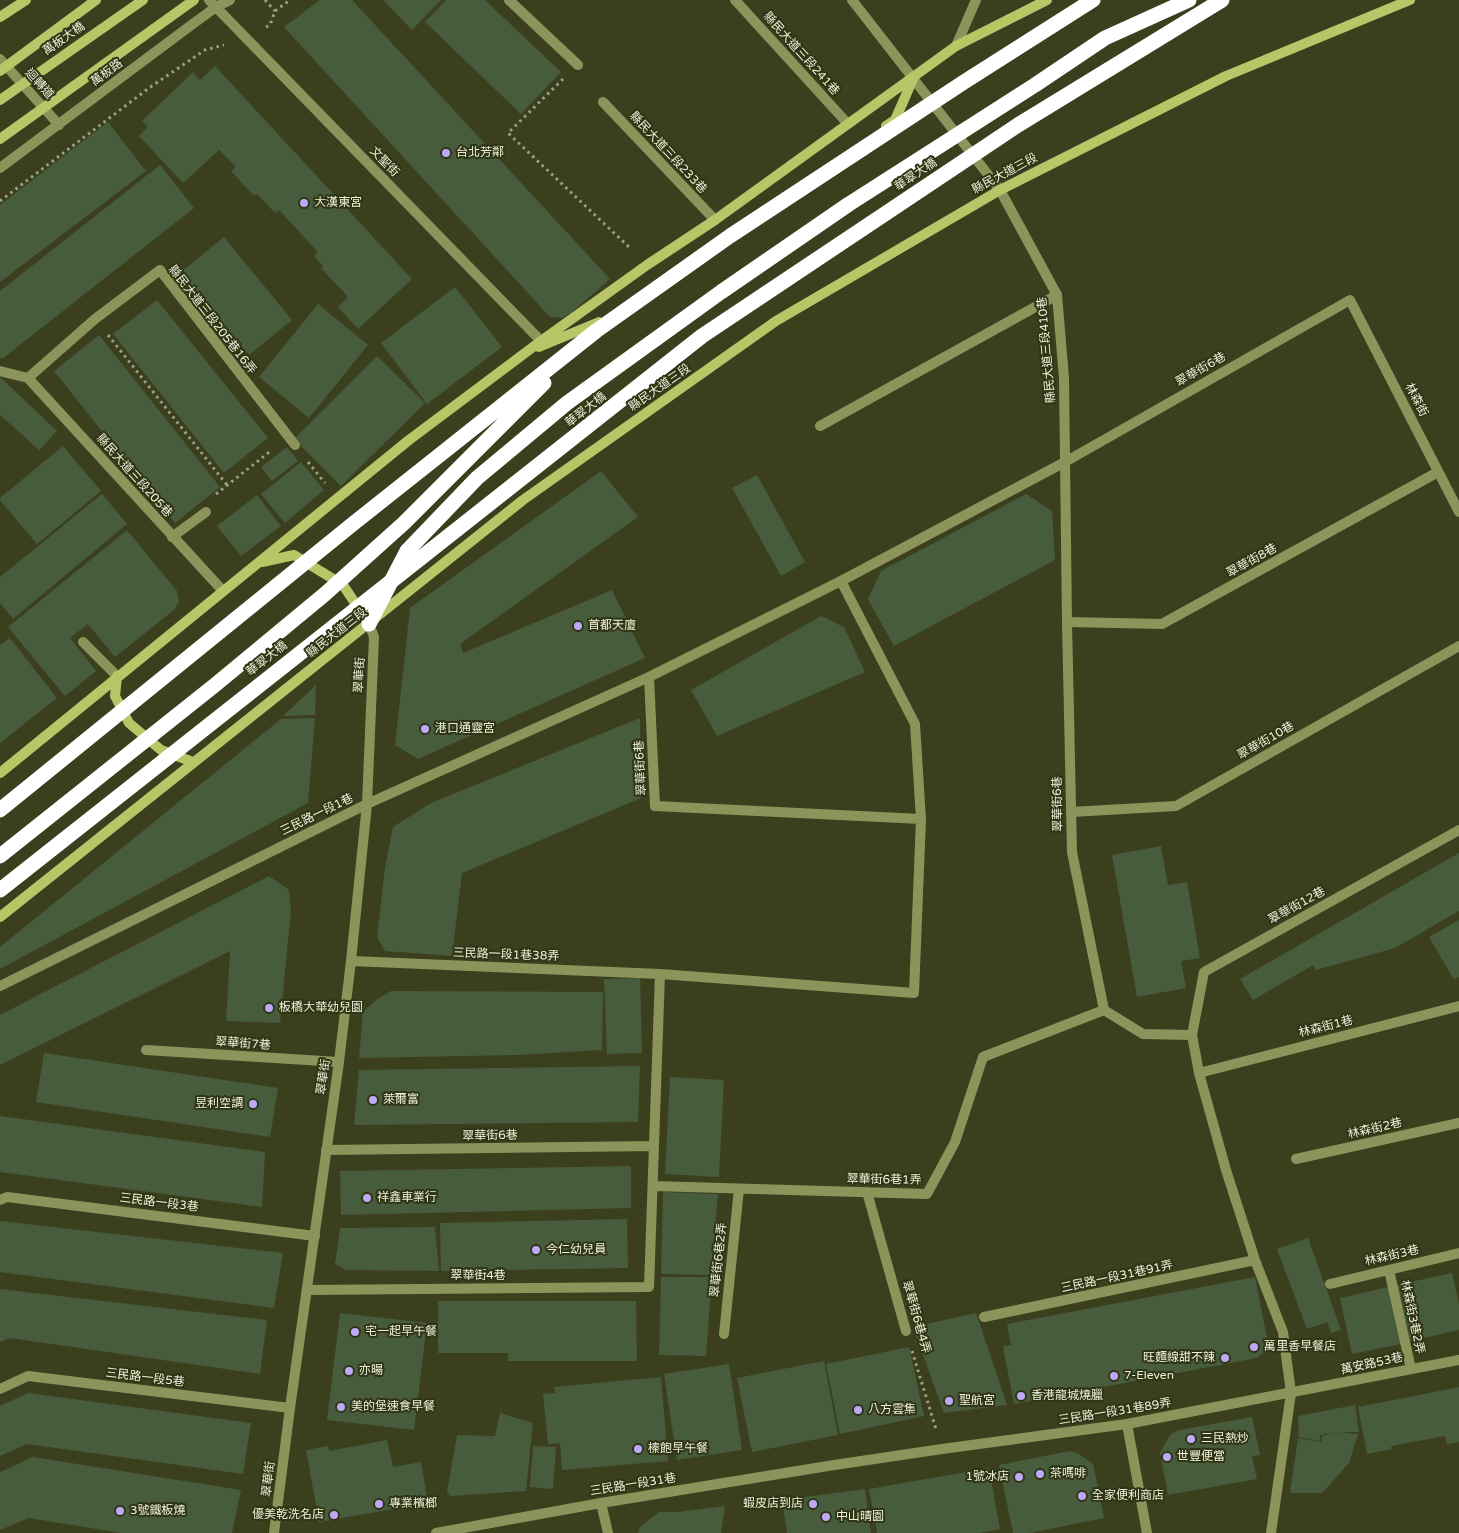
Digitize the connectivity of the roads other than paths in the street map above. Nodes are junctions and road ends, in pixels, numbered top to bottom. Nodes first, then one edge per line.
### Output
1 (26, 0) edge
2 (96, 0) edge
3 (143, 0) edge
4 (194, 0) edge
5 (230, 0) edge
6 (509, 0) edge
7 (735, 0) edge
8 (852, 0) edge
9 (976, 0) edge
10 (1047, 0) edge
11 (1093, 0) edge
12 (1189, 0) edge
13 (1222, 0) edge
14 (1410, 0) edge
15 (213, 4) edge
16 (0, 17) edge
17 (956, 46) junction
18 (0, 59) edge
19 (578, 65) road end
20 (0, 71) edge
21 (913, 78) junction
22 (0, 100) edge
23 (604, 102) dead end
24 (848, 124) junction
25 (59, 125) junction
26 (0, 139) edge
27 (0, 168) edge
28 (1000, 190) junction
29 (715, 220) junction
30 (1057, 295) junction
31 (1350, 300) joint
32 (596, 331) junction
33 (541, 341) junction
34 (528, 352) junction
35 (0, 371) edge
36 (28, 378) junction
37 (820, 426) dead end
38 (291, 441) road end
39 (1065, 462) junction
40 (1438, 472) junction
41 (206, 512) road end
42 (1459, 512) edge
43 (172, 537) junction
44 (259, 562) junction
45 (841, 581) junction
46 (223, 591) junction
47 (1067, 622) junction
48 (369, 624) junction
49 (83, 642) dead end
50 (1459, 646) edge
51 (117, 676) junction
52 (649, 677) junction
53 (193, 762) junction
54 (2, 768) edge
55 (366, 804) junction
56 (0, 810) edge
57 (1071, 812) junction
58 (921, 819) junction
59 (1459, 830) edge
60 (0, 856) edge
61 (0, 890) edge
62 (0, 917) edge
63 (351, 961) junction
64 (660, 974) junction
65 (0, 986) edge
66 (1459, 1006) edge
67 (1104, 1010) junction
68 (1192, 1035) junction
69 (146, 1050) dead end
70 (339, 1062) junction
71 (1199, 1073) junction
72 (1459, 1123) edge
73 (654, 1146) junction
74 (326, 1150) junction
75 (1296, 1159) dead end
76 (653, 1186) junction
77 (739, 1189) junction
78 (867, 1192) junction
79 (0, 1200) edge
80 (315, 1236) junction
81 (1459, 1254) edge
82 (1255, 1260) junction
83 (1389, 1270) junction
84 (1330, 1284) dead end
85 (307, 1290) junction
86 (984, 1317) dead end
87 (906, 1331) road end
88 (724, 1334) dead end
89 (1459, 1360) edge
90 (1411, 1369) junction
91 (0, 1389) edge
92 (1290, 1393) junction
93 (290, 1408) junction
94 (1127, 1424) junction
95 (834, 1465) joint
96 (601, 1502) junction
97 (274, 1533) edge
98 (436, 1533) edge
99 (608, 1533) edge
100 (1147, 1533) edge
101 (1271, 1533) edge

1 - 16 street
2 - 20 street, 萬板大橋, bridge
3 - 22 street, 萬板大橋, bridge
4 - 26 street, bridge
5 - 15 street, 萬板路
6 - 19 street
7 - 24 street, 縣民大道三段241巷
8 - 21 street, 縣民大道三段410巷
9 - 17 street
10 - 17 street
11 - 32 highway, bridge
12 - 48 highway, bridge
13 - 61 highway, 華翠大橋, bridge
14 - 28 street, 縣民大道三段
15 - 25 street, 萬板路
15 - 33 street, 文聖街
17 - 21 street
18 - 25 street, 迴轉道
21 - 24 street
21 - 28 street, 縣民大道三段410巷
21 - 34 street
23 - 29 street, 縣民大道三段233巷
24 - 29 street
25 - 27 street, 萬板路
28 - 30 street, 縣民大道三段410巷
28 - 48 street, 縣民大道三段
29 - 33 street
30 - 37 street
30 - 39 street, 縣民大道三段410巷
31 - 39 street, 翠華街6巷
31 - 40 street, 林森街
32 - 56 highway, bridge
32 - 60 highway, bridge
33 - 34 street
34 - 44 street
35 - 36 street
36 - 38 street, 縣民大道三段205巷16弄
36 - 43 street, 縣民大道三段205巷
39 - 45 street, 翠華街6巷
39 - 47 street, 翠華街6巷
40 - 42 street, 林森街
40 - 47 street, 翠華街8巷
41 - 43 street
43 - 46 street, 縣民大道三段205巷
44 - 46 street
44 - 48 street
45 - 52 street, 翠華街6巷
45 - 58 street
46 - 51 street
47 - 57 street, 翠華街6巷
48 - 53 street, 縣民大道三段
48 - 55 street, 翠華街
49 - 51 street
50 - 57 street, 翠華街10巷
51 - 53 street
51 - 54 street
52 - 55 street, 三民路一段1巷
52 - 58 street, 翠華街6巷
53 - 62 street, 縣民大道三段
55 - 63 street, 翠華街
55 - 65 street, 三民路一段1巷
57 - 67 street, 翠華街6巷
58 - 64 street
59 - 68 street, 翠華街12巷
63 - 64 street, 三民路一段1巷38弄
63 - 70 street, 翠華街
64 - 73 street
66 - 71 street, 林森街1巷
67 - 68 street
67 - 78 street, 翠華街6巷1弄
68 - 71 street
69 - 70 street, 翠華街7巷
70 - 74 street, 翠華街
71 - 82 street
72 - 75 street, 林森街2巷
73 - 74 street, 翠華街6巷
73 - 76 street
74 - 80 street, 翠華街
76 - 77 street, 翠華街6巷1弄
76 - 85 street, 翠華街4巷
77 - 78 street, 翠華街6巷1弄
77 - 88 street, 翠華街6巷2弄
78 - 87 street, 翠華街6巷4弄
79 - 80 street, 三民路一段3巷
80 - 85 street, 翠華街
81 - 83 street, 林森街3巷
82 - 86 street, 三民路一段31巷91弄
82 - 92 street
83 - 84 street, 林森街3巷
83 - 90 street, 林森街3巷2弄
85 - 93 street, 翠華街
89 - 90 street, 萬安路53巷
90 - 92 street, 萬安路53巷
91 - 93 street, 三民路一段5巷
92 - 94 street, 三民路一段31巷89弄
92 - 101 street
93 - 97 street, 翠華街
94 - 95 street, 三民路一段31巷89弄
94 - 100 street
95 - 96 street, 三民路一段31巷
96 - 98 street, 三民路一段31巷
96 - 99 street

